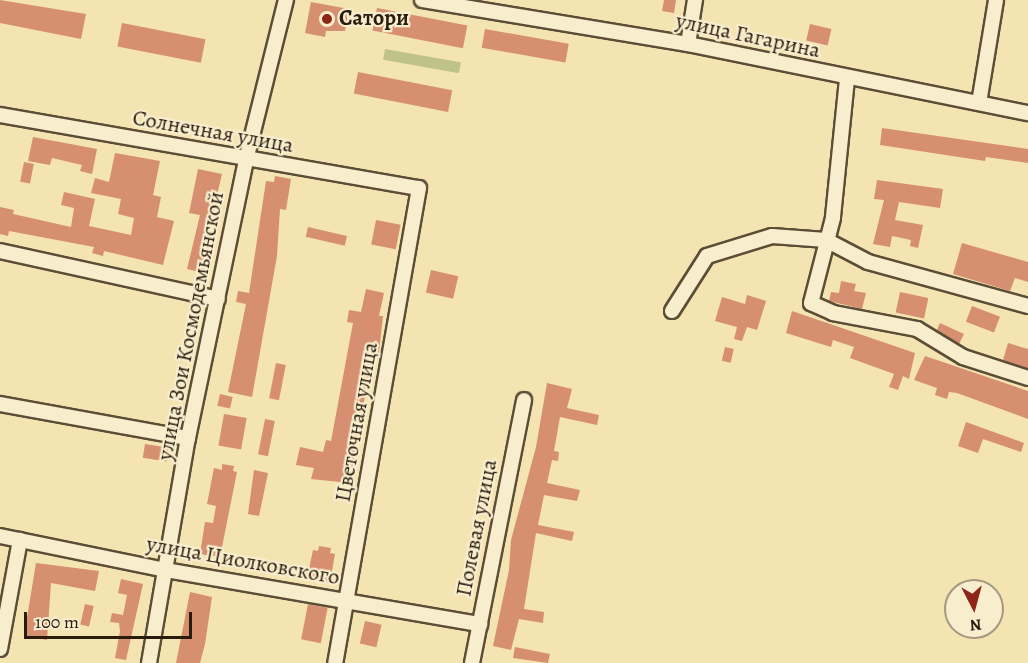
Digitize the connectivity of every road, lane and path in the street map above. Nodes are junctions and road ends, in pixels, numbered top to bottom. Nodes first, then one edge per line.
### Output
1 (286, 0) edge
2 (422, 0) edge
3 (695, 0) edge
4 (996, 0) edge
5 (688, 44) junction
6 (847, 79) junction
7 (979, 103) junction
8 (1028, 112) edge
9 (0, 115) edge
10 (246, 160) junction
11 (419, 188) joint
12 (826, 240) junction
13 (0, 251) edge
14 (218, 299) junction
15 (1028, 306) edge
16 (672, 311) dead end
17 (1028, 378) edge
18 (524, 400) dead end
19 (0, 404) edge
20 (188, 438) junction
21 (0, 536) edge
22 (20, 540) junction
23 (166, 570) junction
24 (347, 601) junction
25 (480, 624) junction
26 (0, 649) edge
27 (150, 663) edge
28 (334, 663) edge
29 (472, 663) edge

1 - 10 street, улица Зои Космодемьянской
2 - 5 street, улица Гагарина
3 - 5 street
4 - 7 street
5 - 6 street, улица Гагарина
6 - 7 street, улица Гагарина
6 - 12 street
7 - 8 street, улица Гагарина
9 - 10 street, Солнечная улица
10 - 11 street, Солнечная улица
10 - 14 street, улица Зои Космодемьянской
11 - 24 street, Цветочная улица
12 - 15 street
12 - 16 street
12 - 17 street
13 - 14 street
14 - 20 street, улица Зои Космодемьянской
18 - 25 street, Полевая улица
19 - 20 street
20 - 23 street, улица Зои Космодемьянской
21 - 22 street, улица Циолковского
22 - 23 street, улица Циолковского
22 - 26 street
23 - 24 street, улица Циолковского
23 - 27 street, улица Зои Космодемьянской
24 - 25 street, улица Циолковского
24 - 28 street, Цветочная улица
25 - 29 street, Полевая улица

